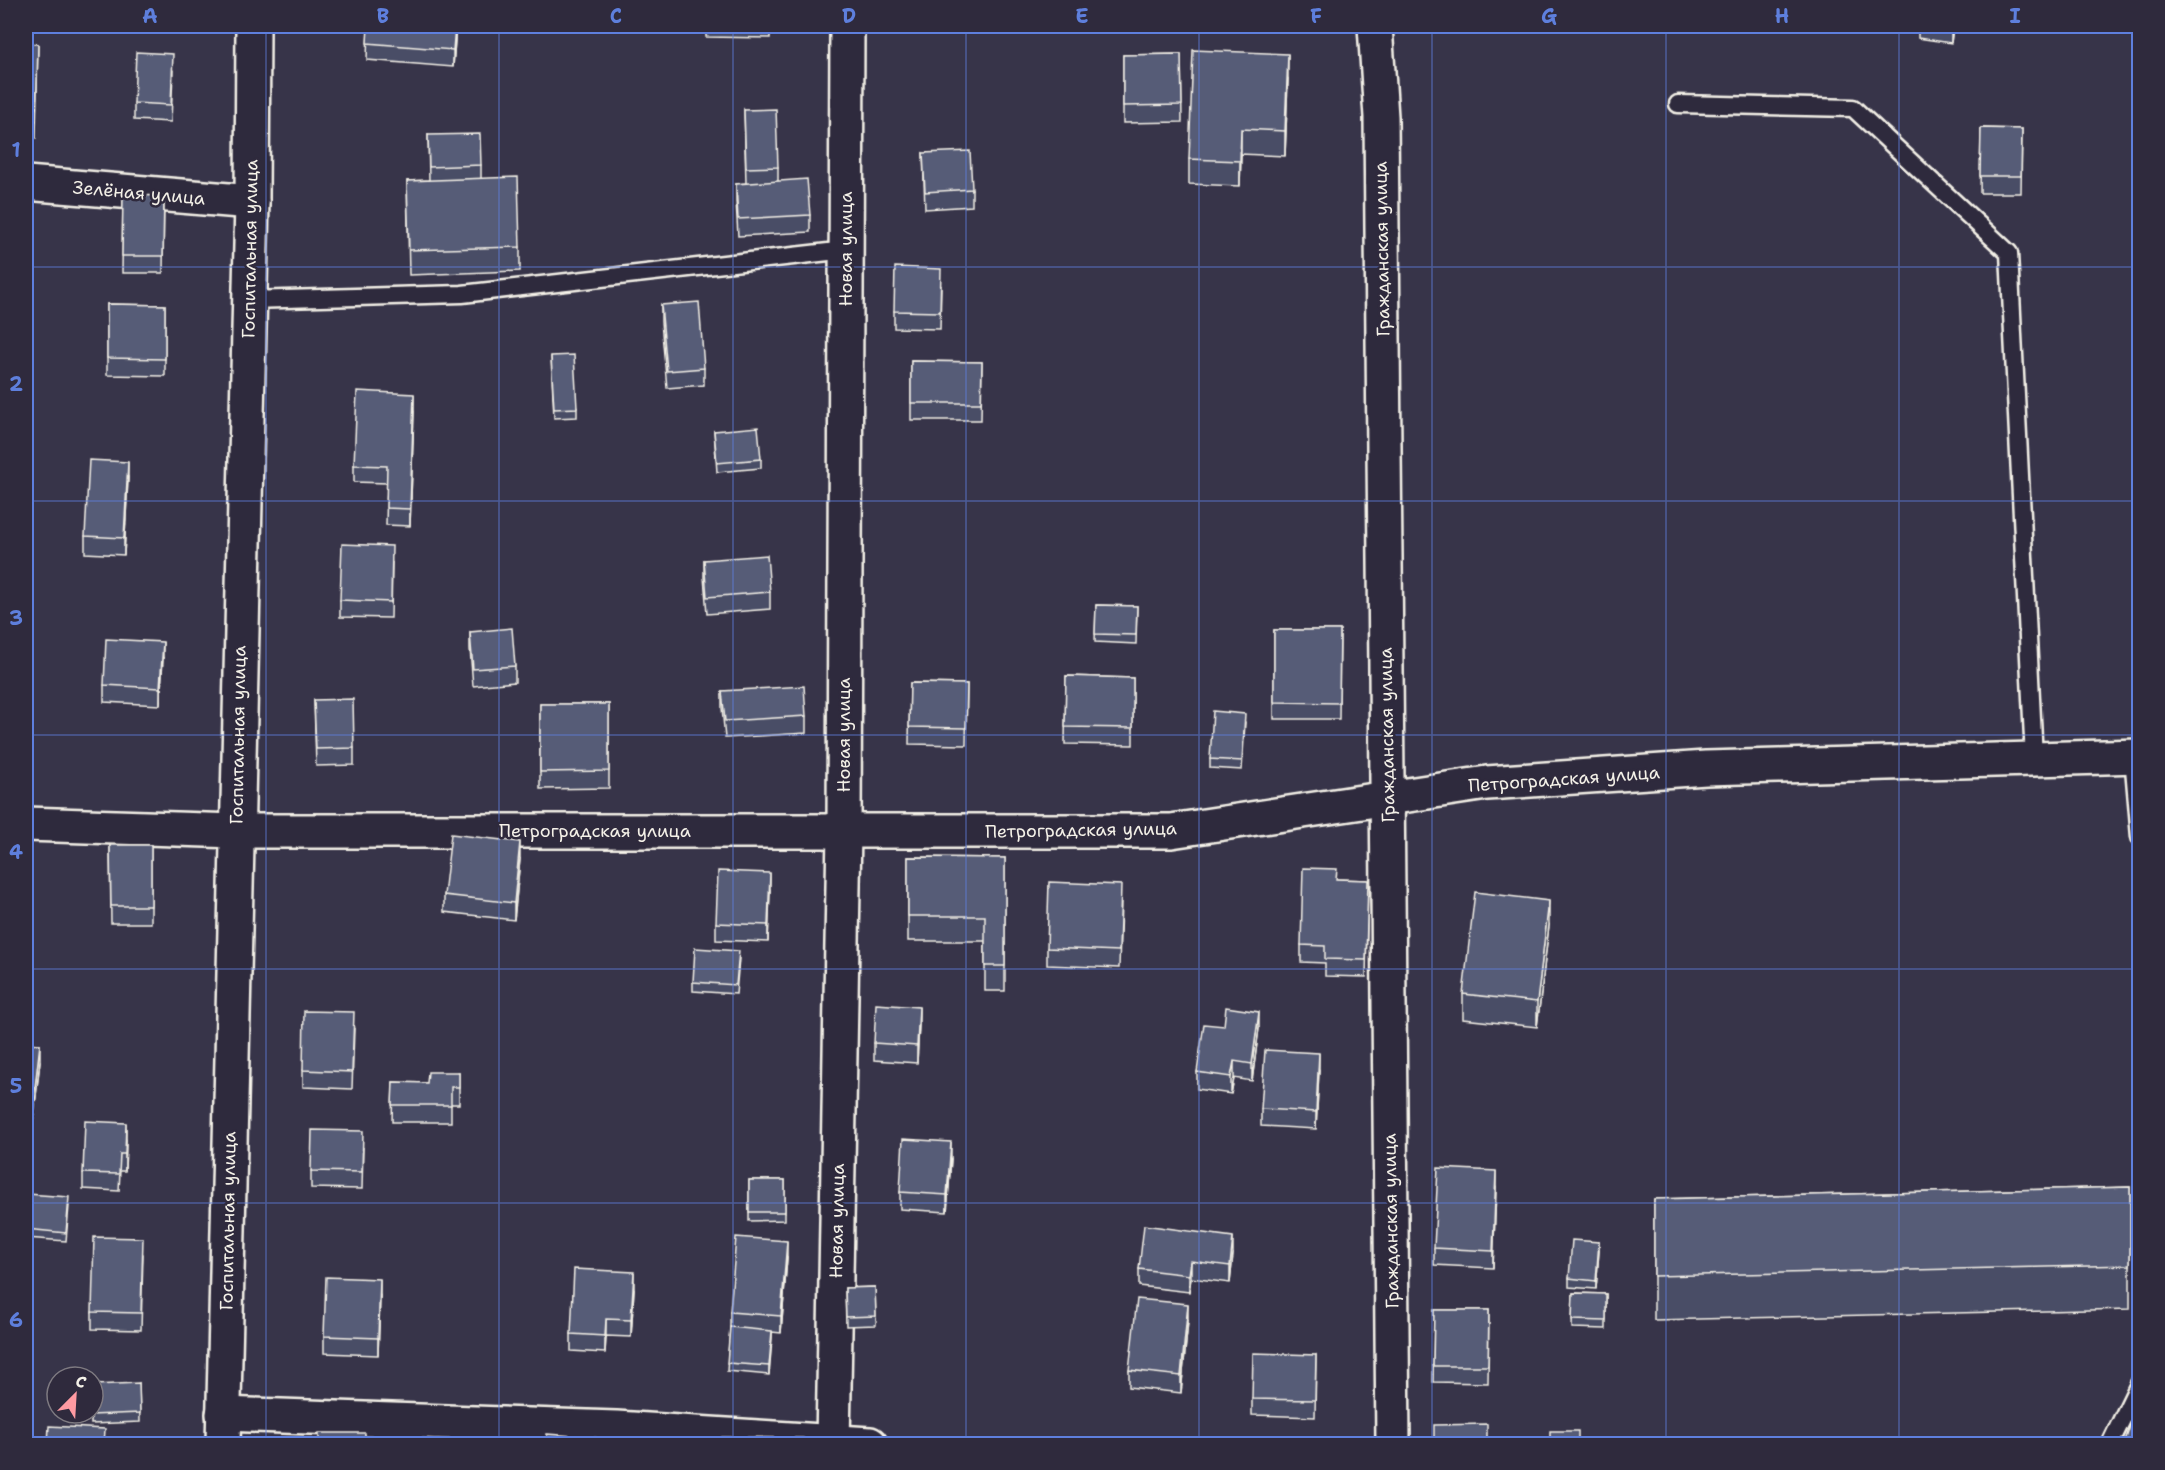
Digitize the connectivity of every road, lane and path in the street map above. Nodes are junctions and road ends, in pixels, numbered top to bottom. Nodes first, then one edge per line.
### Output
1 (253, 26) edge
2 (847, 26) edge
3 (1375, 26) edge
4 (1678, 104) dead end
5 (26, 183) edge
6 (252, 202) junction
7 (846, 250) junction
8 (249, 300) junction
9 (2136, 756) edge
10 (2034, 759) junction
11 (1387, 797) junction
12 (26, 824) edge
13 (236, 831) junction
14 (843, 831) junction
15 (2139, 837) edge
16 (2139, 1382) edge
17 (223, 1429) edge
18 (833, 1443) edge
19 (870, 1444) edge
20 (1393, 1444) edge
21 (2110, 1444) edge

1 - 6 street, Госпитальная улица
2 - 7 street, Новая улица
3 - 11 street, Гражданская улица
4 - 10 lane
5 - 6 street, Зелёная улица
6 - 8 street, Госпитальная улица
7 - 8 lane
7 - 14 street, Новая улица
8 - 13 street, Госпитальная улица
9 - 10 street, Петроградская улица
9 - 15 lane
10 - 11 street, Петроградская улица
11 - 14 street, Петроградская улица
11 - 20 street, Гражданская улица
12 - 13 street, Петроградская улица
13 - 14 street, Петроградская улица
13 - 17 street, Госпитальная улица
14 - 18 street, Новая улица
16 - 21 lane
17 - 18 street
18 - 19 street

